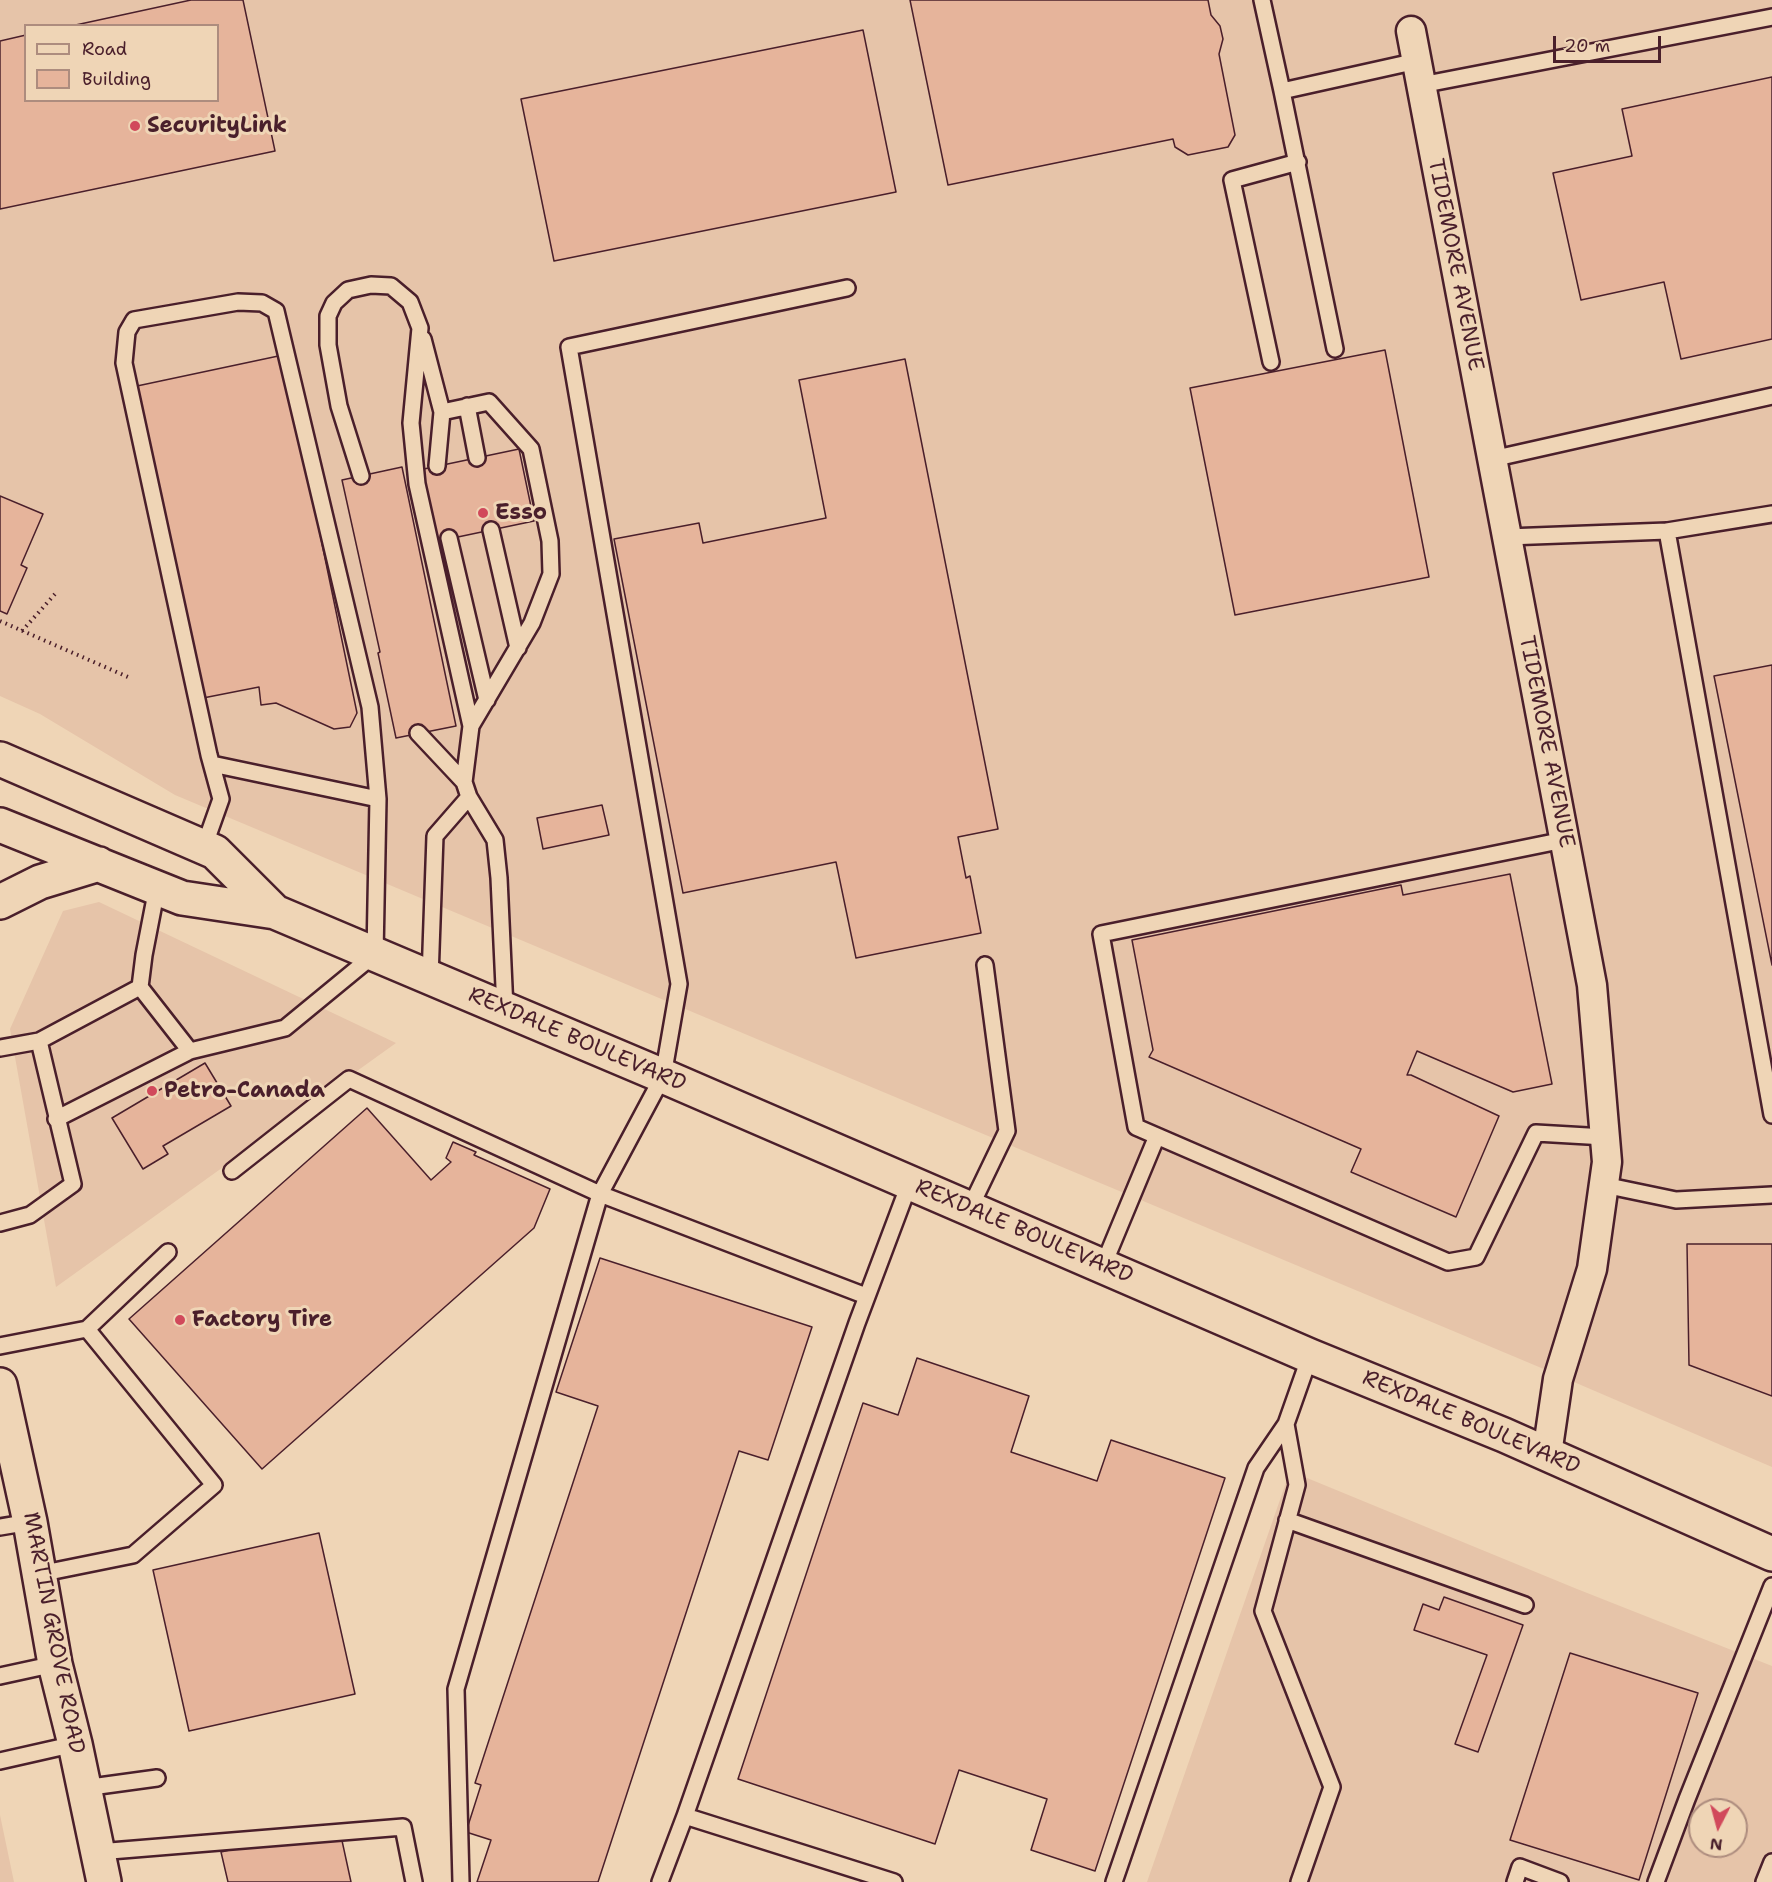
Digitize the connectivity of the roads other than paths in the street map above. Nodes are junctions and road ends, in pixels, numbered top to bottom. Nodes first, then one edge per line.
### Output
1 (1263, 0) edge
2 (1772, 17) edge
3 (1411, 31) dead end
4 (1419, 73) junction
5 (1282, 91) junction
6 (1298, 162) junction
7 (847, 288) dead end
8 (420, 328) junction
9 (1335, 349) dead end
10 (1271, 362) dead end
11 (1772, 396) edge
12 (467, 406) junction
13 (442, 412) junction
14 (477, 458) dead end
15 (1492, 459) junction
16 (437, 466) dead end
17 (361, 476) dead end
18 (1772, 513) edge
19 (491, 530) dead end
20 (1667, 531) junction
21 (1507, 537) junction
22 (449, 538) dead end
23 (518, 648) junction
24 (487, 700) junction
25 (471, 726) junction
26 (418, 734) dead end
27 (0, 759) edge
28 (212, 764) junction
29 (467, 789) junction
30 (378, 799) junction
31 (0, 825) edge
32 (1564, 840) junction
33 (204, 847) junction
34 (99, 864) junction
35 (157, 888) junction
36 (0, 902) edge
37 (274, 912) junction
38 (375, 954) junction
39 (985, 965) dead end
40 (430, 978) junction
41 (140, 987) junction
42 (505, 1009) junction
43 (39, 1041) junction
44 (0, 1048) edge
45 (190, 1051) junction
46 (663, 1076) junction
47 (1772, 1115) edge
48 (56, 1119) junction
49 (1157, 1136) junction
50 (1605, 1137) junction
51 (232, 1171) dead end
52 (910, 1182) junction
53 (1604, 1185) junction
54 (600, 1194) junction
55 (1772, 1196) edge
56 (970, 1208) junction
57 (0, 1223) edge
58 (168, 1252) dead end
59 (1103, 1266) junction
60 (866, 1296) junction
61 (87, 1329) junction
62 (0, 1346) edge
63 (1310, 1356) junction
64 (0, 1384) edge
65 (1286, 1424) junction
66 (1547, 1454) junction
67 (1287, 1520) junction
68 (15, 1524) edge
69 (1772, 1554) edge
70 (39, 1574) junction
71 (1772, 1586) edge
72 (1525, 1605) dead end
73 (55, 1664) junction
74 (0, 1676) edge
75 (75, 1744) junction
76 (0, 1761) edge
77 (157, 1778) dead end
78 (84, 1788) junction
79 (685, 1816) junction
80 (1772, 1862) edge
81 (101, 1867) edge
82 (414, 1882) edge
83 (461, 1882) edge
84 (660, 1882) edge
85 (894, 1882) edge
86 (1114, 1882) edge
87 (1299, 1882) edge
88 (1515, 1882) edge
89 (1560, 1882) edge
90 (1656, 1882) edge
91 (1764, 1882) edge

1 - 5 lane
2 - 4 lane
3 - 4 street, TIDEMORE AVENUE
4 - 5 lane
4 - 15 street, TIDEMORE AVENUE
5 - 6 lane
6 - 9 lane
6 - 10 lane
7 - 46 lane
8 - 13 lane
8 - 17 lane
8 - 25 lane
11 - 15 lane
12 - 13 lane
12 - 14 lane
12 - 23 lane
13 - 16 lane
15 - 21 street, TIDEMORE AVENUE
18 - 20 lane
19 - 23 lane
20 - 21 lane
20 - 47 lane
21 - 32 street, TIDEMORE AVENUE
22 - 24 lane
23 - 24 lane
24 - 25 lane
25 - 29 lane
26 - 29 lane
27 - 33 main road, REXDALE BOULEVARD
28 - 30 lane
28 - 30 lane
28 - 33 lane
29 - 40 lane
29 - 42 lane
30 - 38 lane
31 - 34 main road, REXDALE BOULEVARD
32 - 49 lane
32 - 50 street, TIDEMORE AVENUE
33 - 37 main road, REXDALE BOULEVARD
34 - 35 main road, REXDALE BOULEVARD
34 - 36 main road
35 - 37 main road, REXDALE BOULEVARD
35 - 41 lane
37 - 38 main road, REXDALE BOULEVARD
38 - 40 main road, REXDALE BOULEVARD
38 - 45 lane
39 - 56 lane
40 - 42 main road, REXDALE BOULEVARD
41 - 43 lane
41 - 45 lane
42 - 46 main road, REXDALE BOULEVARD
43 - 44 lane
43 - 48 lane
45 - 48 lane
46 - 52 main road, REXDALE BOULEVARD
46 - 54 lane
48 - 57 lane
49 - 50 lane
49 - 59 lane
50 - 53 street, TIDEMORE AVENUE
51 - 54 lane
52 - 56 main road, REXDALE BOULEVARD
52 - 60 lane
53 - 55 lane
53 - 66 street, TIDEMORE AVENUE
54 - 60 lane
54 - 83 lane
56 - 59 main road, REXDALE BOULEVARD
58 - 61 lane
59 - 63 main road, REXDALE BOULEVARD
60 - 79 lane
61 - 62 lane
61 - 70 lane
63 - 65 lane
63 - 66 main road, REXDALE BOULEVARD
64 - 68 main road, MARTIN GROVE ROAD
65 - 67 lane
65 - 86 lane
66 - 69 main road, REXDALE BOULEVARD
67 - 72 lane
67 - 87 lane
68 - 70 main road, MARTIN GROVE ROAD
70 - 73 main road, MARTIN GROVE ROAD
71 - 90 lane
73 - 74 lane
73 - 75 main road, MARTIN GROVE ROAD
75 - 76 lane
75 - 78 main road, MARTIN GROVE ROAD
77 - 78 lane
78 - 81 main road, MARTIN GROVE ROAD
79 - 84 lane
79 - 85 lane
80 - 91 lane
81 - 82 lane
88 - 89 lane

